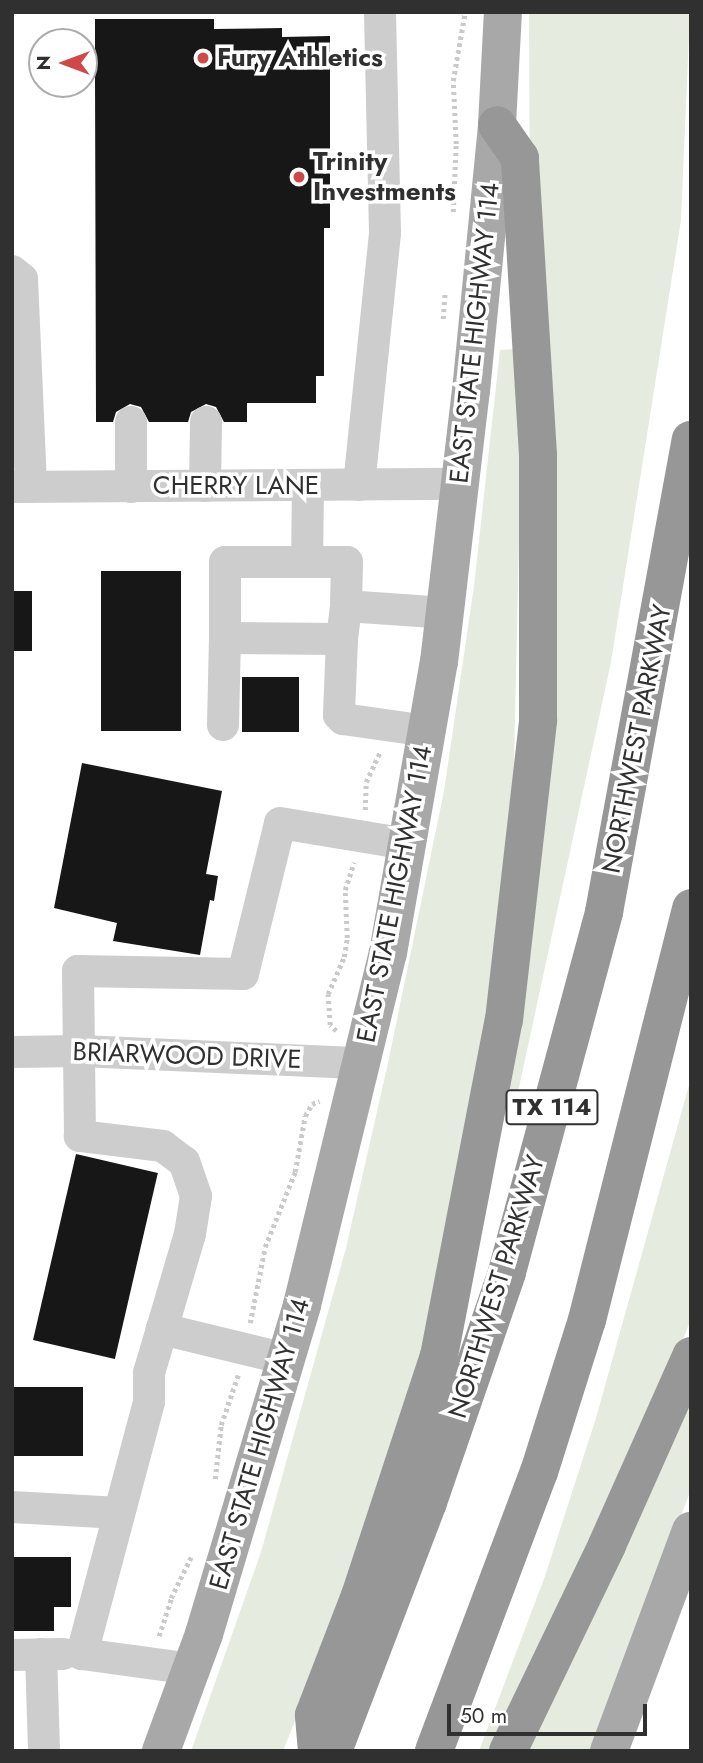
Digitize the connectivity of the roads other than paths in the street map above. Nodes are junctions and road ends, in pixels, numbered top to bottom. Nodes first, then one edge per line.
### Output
1 (380, 12) edge
2 (503, 12) edge
3 (497, 125) junction
4 (12, 271) edge
5 (131, 422) dead end
6 (206, 422) dead end
7 (691, 440) edge
8 (460, 484) junction
9 (308, 485) junction
10 (359, 485) junction
11 (205, 486) junction
12 (22, 487) edge
13 (131, 487) junction
14 (307, 562) junction
15 (346, 606) junction
16 (445, 613) junction
17 (225, 638) junction
18 (342, 639) junction
19 (223, 725) dead end
20 (427, 731) junction
21 (407, 844) junction
22 (691, 908) edge
23 (81, 1051) junction
24 (12, 1052) edge
25 (348, 1062) junction
26 (162, 1329) junction
27 (691, 1356) edge
28 (286, 1359) junction
29 (12, 1507) edge
30 (120, 1513) junction
31 (691, 1531) edge
32 (82, 1654) junction
33 (27, 1655) edge
34 (191, 1669) junction
35 (44, 1751) edge
36 (162, 1751) edge
37 (317, 1751) edge
38 (333, 1751) edge
39 (434, 1751) edge
40 (508, 1751) edge
41 (609, 1751) edge

1 - 10 street
2 - 3 main road, EAST STATE HIGHWAY 114
3 - 8 main road, EAST STATE HIGHWAY 114
3 - 37 highway
4 - 12 street
5 - 13 street
6 - 11 street
7 - 38 highway, NORTHWEST PARKWAY / TX 114
8 - 10 street, CHERRY LANE
8 - 16 main road, EAST STATE HIGHWAY 114
9 - 10 street, CHERRY LANE
9 - 11 street, CHERRY LANE
9 - 14 street
11 - 13 street, CHERRY LANE
12 - 13 street, CHERRY LANE
14 - 15 street
14 - 17 street
15 - 16 street
15 - 18 street
16 - 20 main road, EAST STATE HIGHWAY 114
17 - 18 street
17 - 19 street
18 - 20 street
20 - 21 main road, EAST STATE HIGHWAY 114
21 - 23 street
21 - 25 main road, EAST STATE HIGHWAY 114
22 - 39 highway, TX 114
23 - 24 street, BRIARWOOD DRIVE
23 - 25 street, BRIARWOOD DRIVE
23 - 26 street
25 - 28 main road, EAST STATE HIGHWAY 114
26 - 28 street
26 - 30 street
27 - 40 highway
28 - 34 main road, EAST STATE HIGHWAY 114
29 - 30 street
30 - 32 street
31 - 41 main road
32 - 33 street
32 - 34 street
33 - 35 street
34 - 36 main road, EAST STATE HIGHWAY 114

